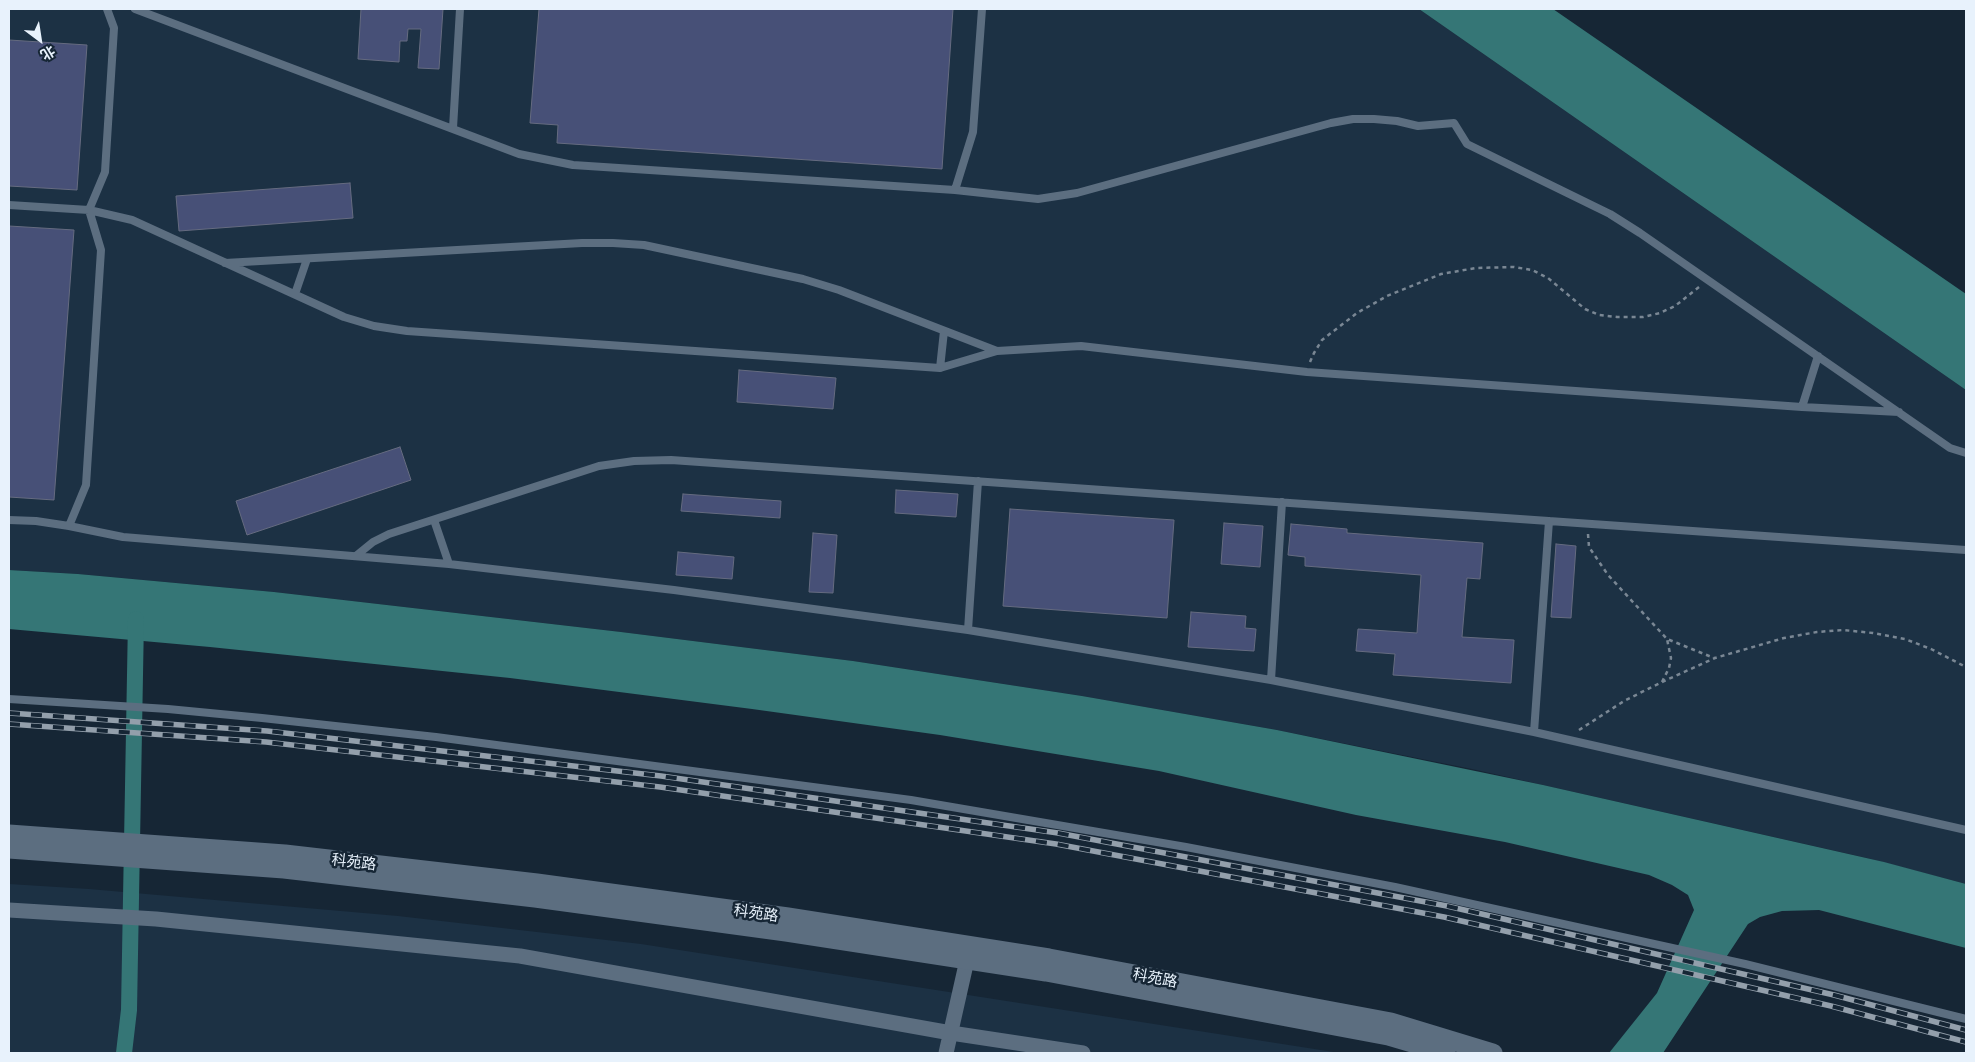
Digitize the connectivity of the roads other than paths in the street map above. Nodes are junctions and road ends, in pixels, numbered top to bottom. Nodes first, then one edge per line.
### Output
1 (107, 9) edge
2 (136, 9) edge
3 (460, 9) edge
4 (982, 9) edge
5 (453, 128) junction
6 (955, 190) junction
7 (9, 204) edge
8 (89, 210) junction
9 (307, 259) junction
10 (225, 263) junction
11 (295, 294) junction
12 (944, 331) junction
13 (997, 351) junction
14 (1818, 356) junction
15 (940, 368) junction
16 (1802, 407) junction
17 (1899, 412) junction
18 (1966, 453) edge
19 (978, 481) junction
20 (1282, 502) junction
21 (9, 520) edge
22 (434, 520) junction
23 (1550, 521) junction
24 (69, 526) junction
25 (1966, 550) edge
26 (357, 555) junction
27 (449, 564) junction
28 (968, 630) junction
29 (1271, 680) junction
30 (9, 699) edge
31 (1534, 732) junction
32 (1966, 830) edge
33 (9, 834) edge
34 (9, 849) edge
35 (124, 850) junction
36 (9, 910) edge
37 (968, 952) junction
38 (1966, 1019) edge
39 (951, 1033) junction
40 (946, 1053) edge
41 (1083, 1053) edge
42 (1446, 1053) edge
43 (1493, 1053) edge

1 - 8 lane
2 - 5 lane
3 - 5 lane
4 - 6 lane
5 - 6 lane
6 - 14 lane
7 - 8 lane
8 - 10 lane
8 - 24 lane
9 - 10 lane
9 - 11 lane
9 - 12 lane
10 - 11 lane
11 - 15 lane
12 - 13 lane
12 - 15 lane
13 - 15 lane
13 - 16 lane
14 - 16 lane
14 - 17 lane
16 - 17 lane
17 - 18 lane
19 - 20 lane
19 - 22 lane
19 - 28 lane
20 - 23 lane
20 - 29 lane
21 - 24 lane
22 - 26 lane
22 - 27 lane
23 - 25 lane
23 - 31 lane
24 - 26 lane
26 - 27 lane
27 - 28 lane
28 - 29 lane
29 - 31 lane
30 - 38 lane
31 - 32 lane
33 - 35 street, 科苑路
34 - 35 street, 科苑路
35 - 37 street, 科苑路
36 - 39 street
37 - 39 street
37 - 42 street, 科苑路
37 - 43 street, 科苑路
39 - 40 street
39 - 41 street

